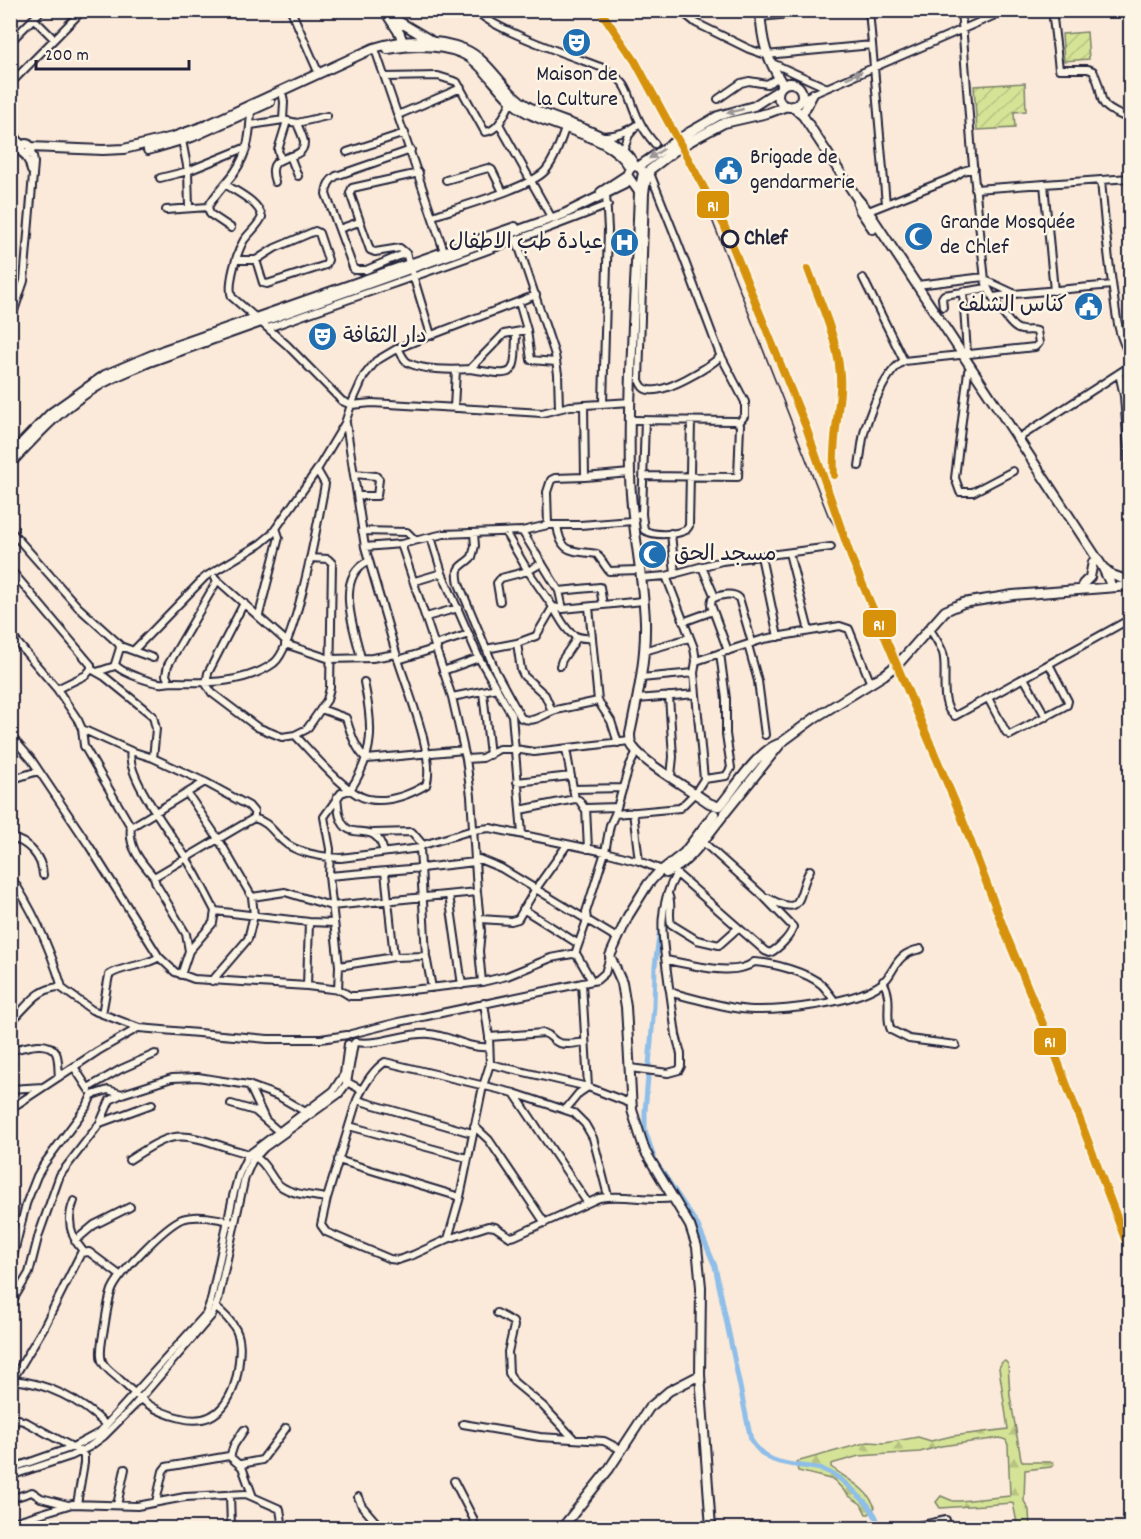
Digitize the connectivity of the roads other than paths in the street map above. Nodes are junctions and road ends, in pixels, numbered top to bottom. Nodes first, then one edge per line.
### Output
1 (42, 10) edge
2 (83, 10) edge
3 (291, 10) edge
4 (384, 10) edge
5 (391, 10) edge
6 (476, 10) edge
7 (680, 10) edge
8 (830, 10) edge
9 (869, 10) edge
10 (961, 10) edge
11 (1007, 10) edge
12 (1052, 10) edge
13 (760, 14) edge
14 (34, 19) junction
15 (397, 25) junction
16 (963, 28) junction
17 (54, 39) junction
18 (10, 42) edge
19 (434, 42) junction
20 (392, 43) junction
21 (406, 44) junction
22 (872, 45) junction
23 (376, 52) junction
24 (768, 58) junction
25 (873, 67) junction
26 (319, 74) junction
27 (385, 77) junction
28 (10, 84) edge
29 (780, 84) junction
30 (825, 87) junction
31 (461, 88) junction
32 (813, 94) junction
33 (283, 96) junction
34 (718, 99) dead end
35 (511, 102) junction
36 (795, 103) junction
37 (251, 108) junction
38 (399, 115) junction
39 (803, 115) junction
40 (327, 116) dead end
41 (1131, 119) edge
42 (285, 121) junction
43 (297, 123) junction
44 (640, 123) junction
45 (499, 124) junction
46 (251, 125) junction
47 (634, 128) junction
48 (11, 129) edge
49 (565, 129) junction
50 (405, 133) junction
51 (600, 136) junction
52 (692, 136) junction
53 (182, 140) junction
54 (655, 144) dead end
55 (10, 145) edge
56 (248, 147) junction
57 (25, 150) junction
58 (411, 150) junction
59 (623, 150) junction
60 (10, 151) edge
61 (103, 152) junction
62 (348, 152) dead end
63 (290, 156) junction
64 (280, 160) junction
65 (188, 171) junction
66 (971, 171) junction
67 (419, 173) junction
68 (638, 174) junction
69 (298, 176) dead end
70 (160, 178) dead end
71 (1131, 178) edge
72 (446, 180) dead end
73 (531, 180) junction
74 (1101, 180) junction
75 (275, 183) dead end
76 (225, 184) junction
77 (1044, 184) junction
78 (975, 187) junction
79 (503, 192) junction
80 (606, 194) junction
81 (594, 201) junction
82 (886, 204) junction
83 (608, 205) junction
84 (207, 207) junction
85 (189, 208) junction
86 (600, 208) junction
87 (166, 210) dead end
88 (865, 212) junction
89 (550, 215) junction
90 (433, 216) junction
91 (359, 222) junction
92 (231, 228) dead end
93 (339, 229) junction
94 (517, 241) junction
95 (406, 253) junction
96 (445, 254) junction
97 (640, 258) junction
98 (237, 260) junction
99 (256, 260) junction
100 (411, 269) junction
101 (863, 278) dead end
102 (984, 278) junction
103 (917, 285) junction
104 (1112, 285) junction
105 (987, 288) junction
106 (963, 291) junction
107 (1054, 291) junction
108 (1014, 294) junction
109 (536, 295) junction
110 (994, 297) junction
111 (519, 302) junction
112 (943, 308) dead end
113 (10, 323) edge
114 (262, 323) junction
115 (527, 330) junction
116 (516, 332) junction
117 (431, 335) junction
118 (398, 348) junction
119 (962, 355) junction
120 (1131, 355) edge
121 (721, 356) junction
122 (904, 361) junction
123 (556, 362) junction
124 (1131, 366) edge
125 (470, 369) junction
126 (456, 370) junction
127 (968, 371) junction
128 (1119, 373) junction
129 (107, 377) junction
130 (1127, 396) edge
131 (631, 402) junction
132 (603, 403) junction
133 (351, 405) junction
134 (584, 405) junction
135 (454, 408) junction
136 (559, 408) junction
137 (631, 420) junction
138 (645, 420) junction
139 (691, 420) junction
140 (345, 423) junction
141 (739, 423) junction
142 (1017, 439) junction
143 (1129, 441) edge
144 (10, 455) edge
145 (10, 464) edge
146 (859, 466) dead end
147 (317, 470) junction
148 (1013, 471) dead end
149 (630, 473) junction
150 (355, 474) junction
151 (644, 476) junction
152 (690, 476) junction
153 (585, 477) junction
154 (1131, 478) edge
155 (358, 496) junction
156 (642, 514) junction
157 (632, 518) junction
158 (548, 525) junction
159 (557, 525) junction
160 (276, 528) junction
161 (10, 530) edge
162 (362, 531) junction
163 (522, 531) junction
164 (504, 532) junction
165 (474, 533) junction
166 (671, 533) junction
167 (431, 537) junction
168 (415, 540) junction
169 (401, 544) junction
170 (365, 547) junction
171 (831, 547) dead end
172 (789, 553) junction
173 (761, 556) junction
174 (310, 558) junction
175 (369, 561) junction
176 (1093, 562) junction
177 (542, 563) junction
178 (1102, 566) junction
179 (702, 567) junction
180 (10, 569) edge
181 (528, 571) junction
182 (212, 572) junction
183 (442, 573) junction
184 (640, 574) junction
185 (675, 574) junction
186 (666, 576) junction
187 (217, 581) junction
188 (415, 581) junction
189 (1130, 582) edge
190 (1083, 584) junction
191 (1108, 584) junction
192 (1051, 590) junction
193 (559, 591) junction
194 (715, 597) junction
195 (643, 601) junction
196 (500, 602) dead end
197 (244, 603) junction
198 (603, 605) junction
199 (553, 607) junction
200 (589, 607) junction
201 (458, 608) junction
202 (563, 609) junction
203 (713, 611) junction
204 (259, 615) junction
205 (426, 617) junction
206 (1131, 619) edge
207 (683, 622) junction
208 (929, 628) junction
209 (809, 631) junction
210 (10, 634) edge
211 (469, 634) junction
212 (778, 637) junction
213 (577, 638) junction
214 (592, 638) junction
215 (689, 638) junction
216 (286, 643) junction
217 (517, 643) junction
218 (750, 644) junction
219 (120, 646) junction
220 (436, 647) junction
221 (486, 649) junction
222 (134, 650) junction
223 (644, 651) junction
224 (728, 651) junction
225 (720, 653) junction
226 (397, 657) junction
227 (153, 658) dead end
228 (362, 658) junction
229 (479, 658) junction
230 (330, 659) junction
231 (696, 661) junction
232 (1049, 664) junction
233 (115, 666) junction
234 (560, 666) dead end
235 (94, 670) junction
236 (443, 671) junction
237 (694, 673) junction
238 (641, 678) junction
239 (1024, 678) junction
240 (169, 682) junction
241 (364, 682) dead end
242 (206, 684) junction
243 (871, 684) junction
244 (497, 688) junction
245 (57, 689) junction
246 (483, 692) junction
247 (696, 694) junction
248 (669, 696) junction
249 (452, 697) junction
250 (988, 698) junction
251 (637, 699) junction
252 (598, 701) junction
253 (321, 708) junction
254 (552, 711) junction
255 (1046, 717) junction
256 (82, 729) junction
257 (10, 735) edge
258 (295, 735) junction
259 (765, 735) dead end
260 (630, 741) junction
261 (618, 743) junction
262 (515, 749) junction
263 (566, 749) junction
264 (464, 750) junction
265 (131, 751) junction
266 (637, 751) junction
267 (426, 754) junction
268 (490, 755) junction
269 (153, 758) junction
270 (368, 759) junction
271 (466, 759) junction
272 (38, 771) junction
273 (571, 776) junction
274 (671, 776) junction
275 (704, 779) junction
276 (10, 780) edge
277 (205, 782) junction
278 (517, 782) junction
279 (623, 788) junction
280 (573, 789) junction
281 (350, 790) junction
282 (187, 793) junction
283 (695, 793) junction
284 (337, 797) junction
285 (575, 799) junction
286 (585, 809) junction
287 (520, 810) junction
288 (616, 810) junction
289 (717, 810) junction
290 (154, 812) junction
291 (633, 812) junction
292 (254, 818) junction
293 (131, 827) junction
294 (473, 830) junction
295 (373, 833) junction
296 (522, 834) junction
297 (10, 838) edge
298 (219, 840) junction
299 (703, 842) junction
300 (567, 845) junction
301 (422, 846) junction
302 (588, 849) junction
303 (384, 852) junction
304 (605, 852) junction
305 (329, 857) junction
306 (187, 859) junction
307 (639, 861) junction
308 (475, 862) junction
309 (421, 868) junction
310 (670, 870) junction
311 (810, 870) dead end
312 (385, 872) junction
313 (43, 874) dead end
314 (10, 876) edge
315 (329, 876) junction
316 (154, 877) junction
317 (535, 890) junction
318 (477, 892) junction
319 (668, 894) junction
320 (449, 895) junction
321 (762, 895) junction
322 (252, 897) junction
323 (422, 898) junction
324 (388, 901) junction
325 (331, 906) junction
326 (523, 909) junction
327 (215, 911) junction
328 (254, 915) junction
329 (480, 919) junction
330 (587, 920) junction
331 (309, 922) junction
332 (334, 922) junction
333 (738, 928) junction
334 (617, 938) junction
335 (578, 943) junction
336 (921, 948) dead end
337 (189, 951) junction
338 (575, 954) junction
339 (426, 956) junction
340 (610, 956) junction
341 (159, 957) junction
342 (394, 957) junction
343 (666, 960) junction
344 (339, 966) junction
345 (181, 975) junction
346 (213, 981) junction
347 (592, 981) junction
348 (884, 981) junction
349 (482, 982) junction
350 (582, 983) junction
351 (462, 985) junction
352 (307, 986) junction
353 (62, 987) junction
354 (432, 988) junction
355 (338, 990) junction
356 (670, 991) junction
357 (834, 1000) junction
358 (484, 1003) junction
359 (102, 1014) junction
360 (10, 1022) edge
361 (138, 1028) junction
362 (489, 1037) junction
363 (351, 1040) junction
364 (585, 1042) junction
365 (956, 1045) dead end
366 (489, 1047) junction
367 (10, 1051) edge
368 (155, 1054) dead end
369 (490, 1064) junction
370 (74, 1067) junction
371 (630, 1068) junction
372 (59, 1077) junction
373 (345, 1081) junction
374 (248, 1085) junction
375 (483, 1086) junction
376 (43, 1087) junction
377 (588, 1087) junction
378 (88, 1088) junction
379 (10, 1089) edge
380 (362, 1090) junction
381 (122, 1094) junction
382 (514, 1094) junction
383 (92, 1095) junction
384 (631, 1096) junction
385 (357, 1100) junction
386 (152, 1104) dead end
387 (231, 1104) dead end
388 (10, 1108) edge
389 (566, 1109) junction
390 (304, 1112) junction
391 (266, 1120) junction
392 (100, 1123) junction
393 (349, 1126) junction
394 (473, 1130) junction
395 (278, 1131) junction
396 (248, 1155) junction
397 (255, 1157) junction
398 (467, 1158) junction
399 (129, 1160) dead end
400 (339, 1161) junction
401 (608, 1196) junction
402 (460, 1197) junction
403 (327, 1198) junction
404 (673, 1198) junction
405 (74, 1201) dead end
406 (587, 1202) junction
407 (130, 1208) dead end
408 (231, 1222) junction
409 (545, 1223) junction
410 (448, 1239) junction
411 (75, 1241) junction
412 (13, 1246) edge
413 (83, 1251) junction
414 (10, 1269) edge
415 (121, 1276) junction
416 (10, 1305) edge
417 (213, 1306) junction
418 (497, 1313) dead end
419 (700, 1376) junction
420 (11, 1379) edge
421 (136, 1396) junction
422 (10, 1417) edge
423 (19, 1419) junction
424 (464, 1424) dead end
425 (106, 1425) junction
426 (10, 1427) edge
427 (286, 1428) dead end
428 (244, 1430) dead end
429 (100, 1436) junction
430 (574, 1439) junction
431 (73, 1447) junction
432 (622, 1450) junction
433 (81, 1452) junction
434 (230, 1456) junction
435 (241, 1464) junction
436 (10, 1469) edge
437 (125, 1469) dead end
438 (10, 1476) edge
439 (454, 1481) dead end
440 (230, 1495) junction
441 (253, 1497) junction
442 (358, 1497) dead end
443 (10, 1498) edge
444 (156, 1502) junction
445 (77, 1504) junction
446 (68, 1505) junction
447 (117, 1505) junction
448 (946, 1520) dead end
449 (10, 1523) edge
450 (228, 1528) edge
451 (279, 1528) edge
452 (381, 1528) edge
453 (475, 1528) edge
454 (562, 1528) edge
455 (711, 1528) edge
456 (908, 1528) edge

1 - 14 street
2 - 17 street
3 - 26 street
4 - 15 main road
5 - 15 main road
6 - 44 street
7 - 24 street
8 - 13 street
9 - 22 street
10 - 16 street
11 - 16 street
12 - 41 street
13 - 24 main road
14 - 17 street
14 - 18 street
15 - 19 main road
15 - 20 main road
15 - 21 main road
16 - 25 street
16 - 66 street
17 - 28 street
19 - 21 main road
19 - 51 main road
20 - 21 main road
20 - 26 main road
21 - 23 main road
21 - 35 main road
22 - 24 street
22 - 25 street
23 - 27 street
23 - 33 main road
24 - 29 main road
24 - 30 street
30 -> 25 street
25 - 82 street
26 - 37 main road
27 - 31 street
27 - 38 street
29 - 34 street
29 - 36 main road
29 - 36 main road
29 -> 52 main road
30 - 32 street
31 - 38 street
31 - 45 street
32 - 36 street
32 - 39 main road
33 - 37 main road
33 - 42 street
35 - 45 street
35 - 49 main road
36 - 39 main road
36 - 52 main road
37 - 46 street
37 - 53 main road
37 - 61 main road
38 - 50 street
39 - 88 main road
40 - 43 street
42 - 43 street
42 - 46 street
42 - 64 street
43 - 63 street
44 - 47 street
44 - 54 street
45 - 73 street
46 - 56 street
47 - 51 street
47 - 59 street
48 - 57 street
49 - 68 main road
49 - 73 street
50 - 58 street
50 - 62 street
51 - 59 main road
52 - 68 main road, bridge
53 - 61 main road
53 - 65 street
55 - 57 main road
56 - 65 street
56 - 76 street
57 - 60 main road
57 - 61 main road
57 - 113 street
58 - 67 street
58 - 93 street
59 - 68 main road
63 - 64 street
63 - 69 street
64 - 75 street
65 - 70 street
65 - 85 street
66 - 78 street
66 - 82 street
67 - 90 street
67 - 91 street
68 - 80 main road
68 - 89 main road
68 - 97 main road
68 - 97 street
68 - 121 street
71 - 74 street
72 - 79 street
73 - 79 street
73 - 89 street
74 - 77 street
74 - 104 street
76 - 84 street
76 - 98 street
77 - 78 street
77 - 107 street
78 - 102 street
79 - 90 street
80 - 81 main road
80 - 83 street
81 - 86 street
81 - 96 main road
82 - 88 street
83 - 86 street
83 - 132 street
84 - 85 street
84 - 92 street
85 - 87 street
86 - 94 street
88 - 103 main road
88 - 119 main road
89 - 96 main road
90 - 96 street
91 - 93 street
91 - 95 street
93 - 95 street
94 - 100 street
94 - 109 street
95 - 100 street
96 - 100 main road
97 - 121 street
97 - 131 main road
98 - 99 street
98 - 114 street
99 - 99 street
100 - 114 main road
100 - 114 street
100 - 117 street
101 - 122 street
102 - 103 street
102 - 105 street
102 - 108 street
103 - 119 main road
104 - 107 street
104 - 120 street
105 - 106 street
105 - 110 street
106 - 112 street
106 - 119 street
107 - 108 street
108 - 110 street
109 - 111 street
109 - 123 street
110 - 119 street
111 - 115 street
111 - 117 street
114 - 129 main road
114 - 133 street
115 - 116 street
115 - 123 street
116 - 125 street
116 - 125 street
117 - 118 street
118 - 126 street
118 - 133 street
119 - 122 street
119 - 127 main road
119 - 142 main road
121 - 141 street
122 - 146 street
123 - 136 street
124 - 128 street
125 - 126 street
126 - 135 street
127 - 148 street
127 - 176 main road
128 - 130 street
128 - 142 street
129 - 144 main road
129 - 145 main road
130 - 143 street
131 - 132 street
131 - 137 main road
132 - 134 street
133 - 135 street
133 - 140 street
134 - 136 street
134 - 153 street
135 - 136 street
137 - 138 street
137 - 149 main road
138 - 139 street
138 - 151 street
139 - 141 street
139 - 152 street
140 - 147 street
140 - 150 street
141 - 152 street
142 - 178 main road
143 - 154 street
147 - 160 street
147 - 174 street
149 - 153 street
149 - 157 main road
150 - 155 street
150 - 155 street
151 - 152 street
151 - 156 street
152 - 166 street
153 - 158 street
155 - 162 street
156 - 157 street
156 - 166 street
157 - 159 street
157 - 184 main road
158 - 159 street
158 - 163 street
159 - 184 street
160 - 182 street
160 - 204 street
161 - 219 street
162 - 168 street
162 - 170 street
163 - 164 street
163 - 177 street
164 - 165 street
164 - 181 street
165 - 167 street
165 - 221 street
166 - 185 street
167 - 168 street
167 - 183 street
168 - 169 street
169 - 170 street
169 - 188 street
170 - 175 street
171 - 172 street
172 - 173 street
172 - 209 street
173 - 179 street
173 - 212 street
174 - 216 street
174 - 230 street
175 - 226 street
175 - 228 street
176 - 190 main road
176 - 191 main road
177 - 181 street
177 - 193 street
178 - 189 main road
178 - 191 main road
179 - 185 street
179 - 194 street
180 - 235 street
181 - 196 street
181 - 199 street
182 - 187 street
182 - 222 street
183 - 188 street
183 - 201 street
184 - 186 street
184 - 195 main road
185 - 186 street
186 - 207 street
187 - 197 street
187 - 240 street
188 - 205 street
189 - 191 main road
190 - 191 main road
190 - 192 main road
191 - 192 main road
192 - 208 main road
193 - 198 street
193 - 202 street
194 - 203 street
194 - 218 street
195 - 198 street
195 - 223 main road
197 - 204 street
197 - 242 street
198 - 200 street
199 - 202 street
199 - 213 street
199 - 217 street
200 - 202 street
200 - 214 street
201 - 205 street
201 - 211 street
203 - 207 street
203 - 224 street
204 - 216 street
205 - 220 street
206 - 232 street
207 - 215 street
208 - 243 main road
208 - 250 street
209 - 212 street
209 - 243 street
210 - 245 street
211 - 220 street
211 - 229 street
212 - 218 street
213 - 214 street
213 - 234 street
214 - 252 street
215 - 223 street
215 - 231 street
216 - 230 street
216 - 242 street
217 - 221 street
217 - 254 street
218 - 224 street
218 - 259 street
219 - 222 street
219 - 233 street
220 - 226 street
220 - 236 street
221 - 254 street
222 - 227 street
223 - 238 main road
224 - 225 street
225 - 231 street
225 - 275 street
226 - 228 street
226 - 267 street
228 - 230 street
229 - 236 street
229 - 244 street
230 - 253 street
231 - 237 street
232 - 239 street
232 - 255 street
233 - 235 street
233 - 240 street
235 - 245 street
235 - 269 street
236 - 249 street
237 - 238 street
237 - 247 street
238 - 251 main road
239 - 250 street
239 - 255 street
240 - 242 street
241 - 270 street
242 - 258 street
243 - 289 main road
244 - 246 street
244 - 262 street
245 - 256 street
246 - 249 street
246 - 268 street
247 - 248 street
247 - 275 street
248 - 251 street
248 - 274 street
249 - 264 street
250 - 255 street
251 - 260 main road
252 - 254 street
252 - 261 street
253 - 258 street
253 - 270 street
256 - 265 street
256 - 293 street
257 - 272 street
258 - 281 street
260 - 261 street
260 - 266 main road
261 - 263 street
262 - 263 street
262 - 268 street
262 - 278 street
263 - 273 street
264 - 267 street
264 - 271 street
265 - 269 street
265 - 290 street
266 - 274 main road
266 - 279 street
267 - 270 street
267 - 281 street
268 - 271 street
269 - 277 street
270 - 281 street
271 - 294 street
272 - 276 street
272 - 341 street
273 - 278 street
273 - 280 street
274 - 283 main road
275 - 283 street
277 - 282 street
277 - 292 street
278 - 287 street
279 - 280 street
279 - 288 street
280 - 285 street
281 - 284 street
282 - 290 street
282 - 298 street
283 - 289 main road
283 - 291 street
284 - 295 street
284 - 305 street
285 - 286 street
285 - 287 street
286 - 288 street
286 - 302 street
287 - 296 street
288 - 291 street
288 - 304 street
289 - 299 main road
289 - 310 main road
290 - 293 street
290 - 306 street
291 - 307 street
292 - 298 street
292 - 305 street
293 - 316 street
294 - 296 street
294 - 301 street
294 - 308 street
295 - 301 street
295 - 303 street
296 - 300 street
297 - 313 street
298 - 306 street
298 - 322 street
299 - 310 main road
299 - 321 street
300 - 302 street
300 - 317 street
301 - 303 street
301 - 309 street
302 - 304 street
303 - 305 street
304 - 307 street
304 - 330 street
305 - 315 street
306 - 316 street
306 - 327 street
307 - 310 street
308 - 309 street
308 - 317 street
308 - 318 street
309 - 312 street
309 - 323 street
310 - 319 street
310 - 333 street
310 - 334 main road
311 - 321 street
312 - 315 street
312 - 324 street
314 - 353 street
315 - 325 street
316 - 337 street
317 - 326 street
317 - 330 street
318 - 320 street
318 - 329 street
319 - 333 street
319 - 343 street
320 - 323 street
320 - 351 street
321 - 333 street
322 - 325 street
322 - 328 street
323 - 324 street
323 - 339 street
324 - 325 street
324 - 342 street
325 - 332 street
326 - 329 street
326 - 335 street
327 - 328 street
327 - 337 street
328 - 331 street
328 - 346 street
329 - 349 street
330 - 334 street
330 - 335 street
331 - 332 street
331 - 352 street
332 - 344 street
334 - 340 main road
335 - 338 street
336 - 348 street
337 - 345 street
338 - 347 street
338 - 349 street
339 - 342 street
339 - 354 street
340 - 347 street
340 - 371 main road
341 - 345 street
341 - 359 street
342 - 344 street
343 - 356 street
343 - 357 street
344 - 355 street
345 - 346 street
346 - 352 street
347 - 350 street
348 - 357 street
348 - 365 street
349 - 351 street
350 - 358 street
350 - 364 street
351 - 354 street
352 - 355 street
353 - 359 street
353 - 360 street
354 - 355 street
356 - 357 street
356 - 371 street
358 - 362 street
358 - 363 street
359 - 361 street
361 - 363 street
361 - 370 street
362 - 364 street
362 - 366 street
363 - 366 street
363 - 373 street
364 - 377 street
366 - 369 street
367 - 372 street
368 - 378 street
369 - 375 street
369 - 377 street
370 - 372 street
370 - 378 street
371 - 384 main road
372 - 376 street
373 - 380 street
373 - 390 street
373 - 397 street
374 - 381 street
374 - 390 street
374 - 391 street
375 - 380 street
375 - 382 street
375 - 394 street
376 - 379 street
376 - 388 street
377 - 384 street
377 - 389 street
378 - 383 street
380 - 385 street
381 - 383 street
381 - 392 street
382 - 389 street
382 - 406 street
383 - 412 street
384 - 404 main road
385 - 393 street
385 - 394 street
386 - 392 street
387 - 391 street
389 - 401 street
390 - 395 street
391 - 395 street
392 - 416 street
393 - 398 street
393 - 400 street
394 - 398 street
394 - 409 street
395 - 396 street
396 - 397 street
396 - 399 street
396 - 408 street
397 - 403 street
397 - 408 street
398 - 402 street
400 - 402 street
400 - 403 street
401 - 404 street
401 - 406 street
402 - 410 street
403 - 410 street
404 - 419 main road
405 - 411 street
406 - 409 street
407 - 411 street
408 - 415 street
408 - 417 street
409 - 410 street
411 - 413 street
412 - 414 street
413 - 415 street
413 - 420 street
415 - 421 street
417 - 421 street
417 - 421 street
418 - 430 street
419 - 432 main road
419 - 455 main road
420 - 425 street
421 - 425 street
421 - 429 street
422 - 423 street
423 - 426 street
423 - 431 street
424 - 430 street
425 - 429 street
427 - 435 street
428 - 434 street
429 - 431 street
429 - 433 street
430 - 432 street
431 - 433 street
431 - 436 street
432 - 454 main road
433 - 438 street
433 - 445 street
434 - 435 street
434 - 444 street
435 - 441 street
437 - 447 street
439 - 453 street
440 - 441 street
440 - 444 street
440 - 450 street
441 - 451 street
442 - 452 street
443 - 446 street
444 - 447 street
445 - 446 street
445 - 447 street
446 - 449 street
448 - 456 street

